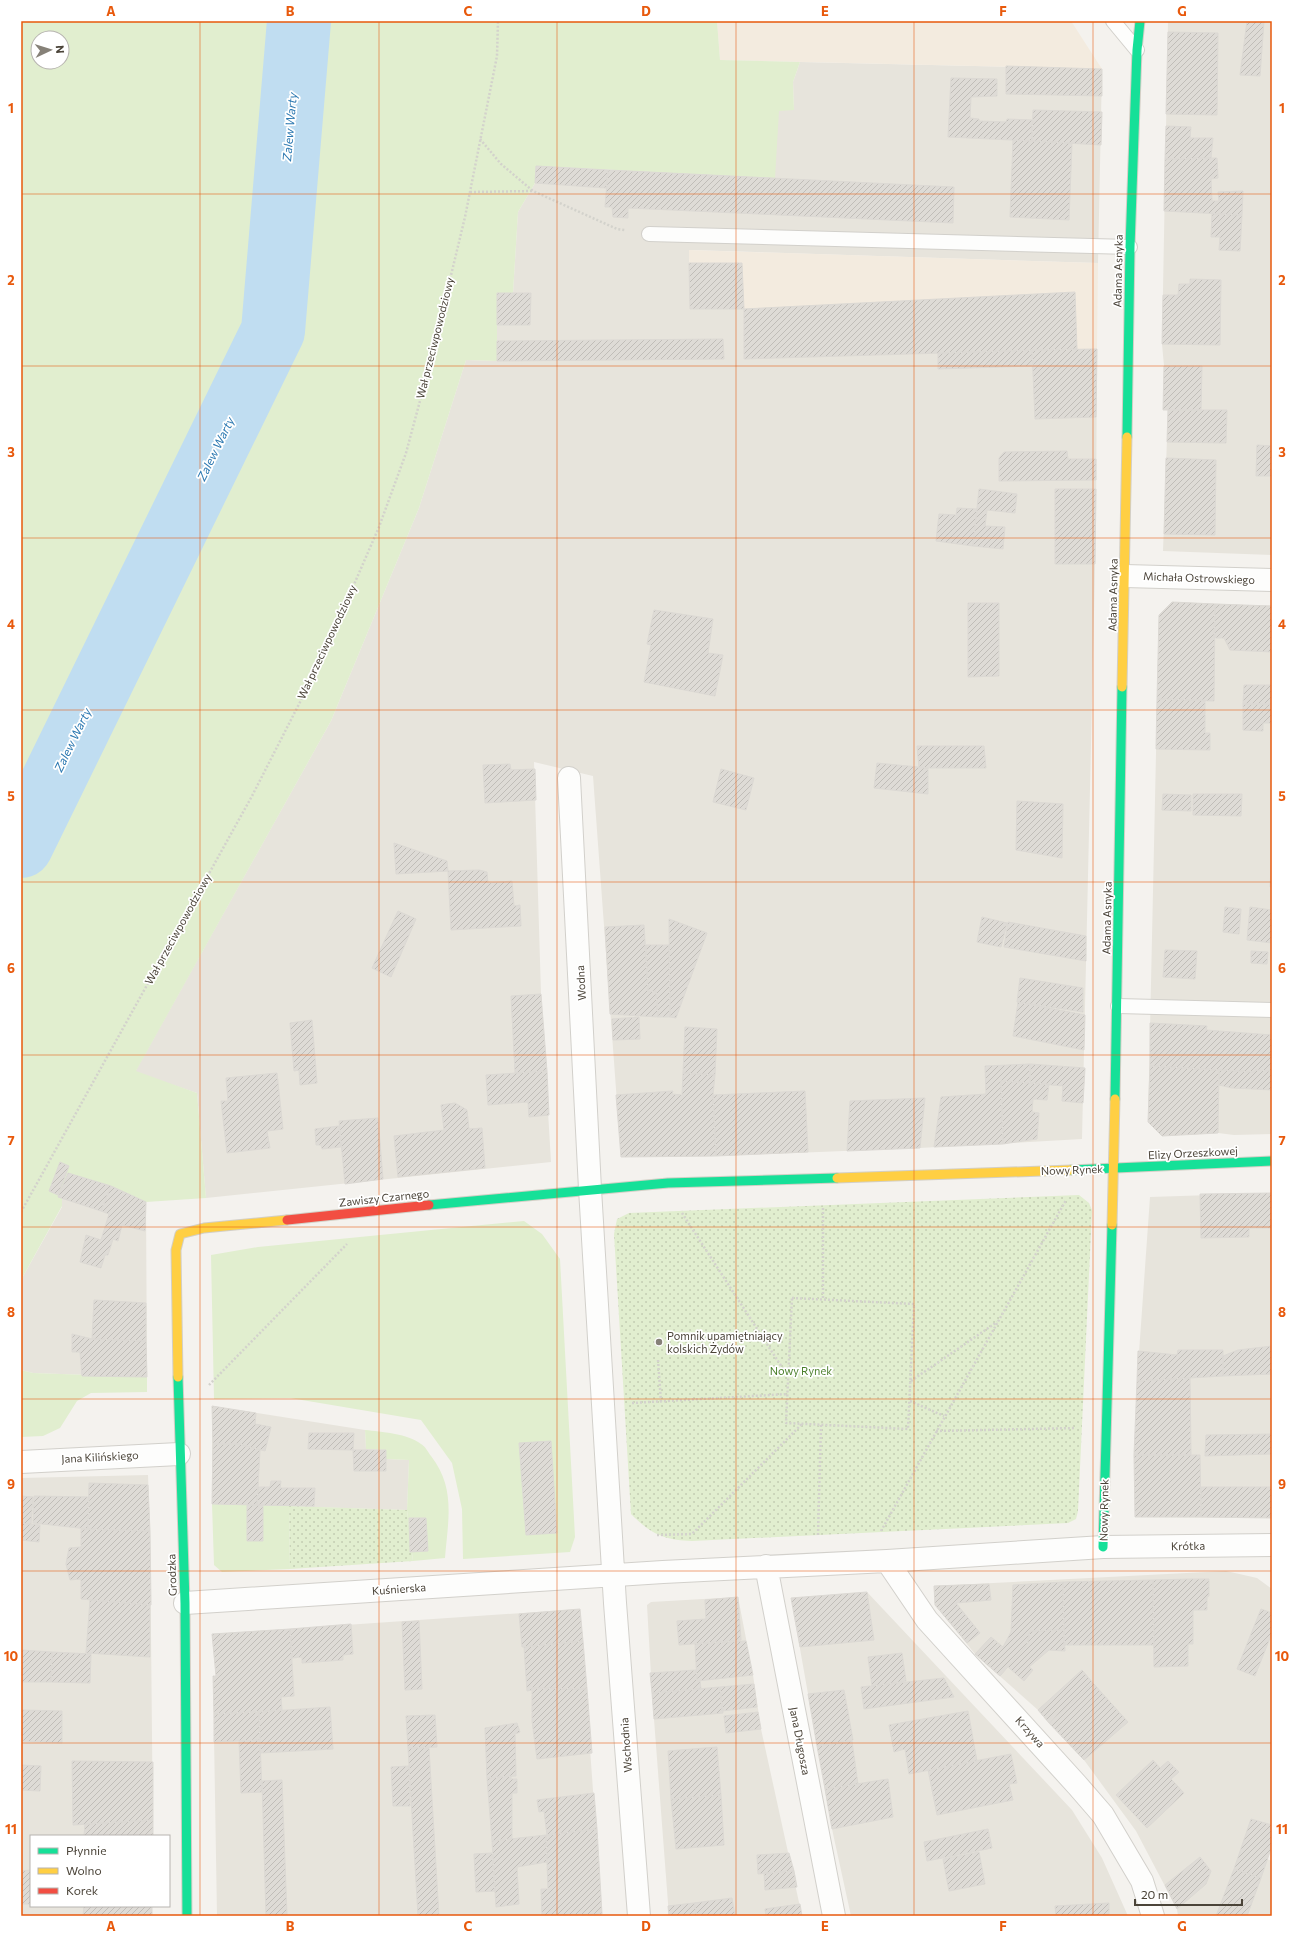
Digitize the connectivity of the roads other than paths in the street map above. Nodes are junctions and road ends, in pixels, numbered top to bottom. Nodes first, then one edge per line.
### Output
1 (1113, 21) edge
2 (1140, 21) edge
3 (1137, 50) junction
4 (649, 234) road end
5 (1130, 247) junction
6 (1125, 576) junction
7 (1272, 580) edge
8 (569, 778) dead end
9 (1118, 1006) junction
10 (1272, 1010) edge
11 (1272, 1162) edge
12 (1114, 1169) junction
13 (590, 1189) junction
14 (180, 1234) joint
15 (179, 1454) junction
16 (21, 1462) edge
17 (1270, 1546) edge
18 (1103, 1547) junction
19 (887, 1561) junction
20 (766, 1566) junction
21 (614, 1575) junction
22 (185, 1603) junction
23 (187, 1916) edge
24 (639, 1916) edge
25 (834, 1916) edge
26 (1153, 1916) edge

1 - 3 lane
2 - 3 street, Adama Asnyka
3 - 5 street, Adama Asnyka
4 - 5 lane
5 - 6 street, Adama Asnyka
6 - 7 street, Michała Ostrowskiego
6 - 9 street, Adama Asnyka
8 - 13 street, Wodna
9 - 10 lane
9 - 12 street, Adama Asnyka
11 - 12 street, Elizy Orzeszkowej
12 - 13 street, Nowy Rynek
12 - 18 street, Nowy Rynek
13 - 14 street, Zawiszy Czarnego
13 - 21 street
14 - 15 street, Grodzka
15 - 16 street, Jana Kilińskiego
15 - 22 street, Grodzka
17 - 18 street, Krótka
18 - 19 street, Nowy Rynek
19 - 20 street, Nowy Rynek
19 - 26 street, Krzywa
20 - 21 street, Nowy Rynek
20 - 25 street, Jana Długosza
21 - 22 street, Kuśnierska
21 - 24 street, Wschodnia
22 - 23 street, Grodzka

